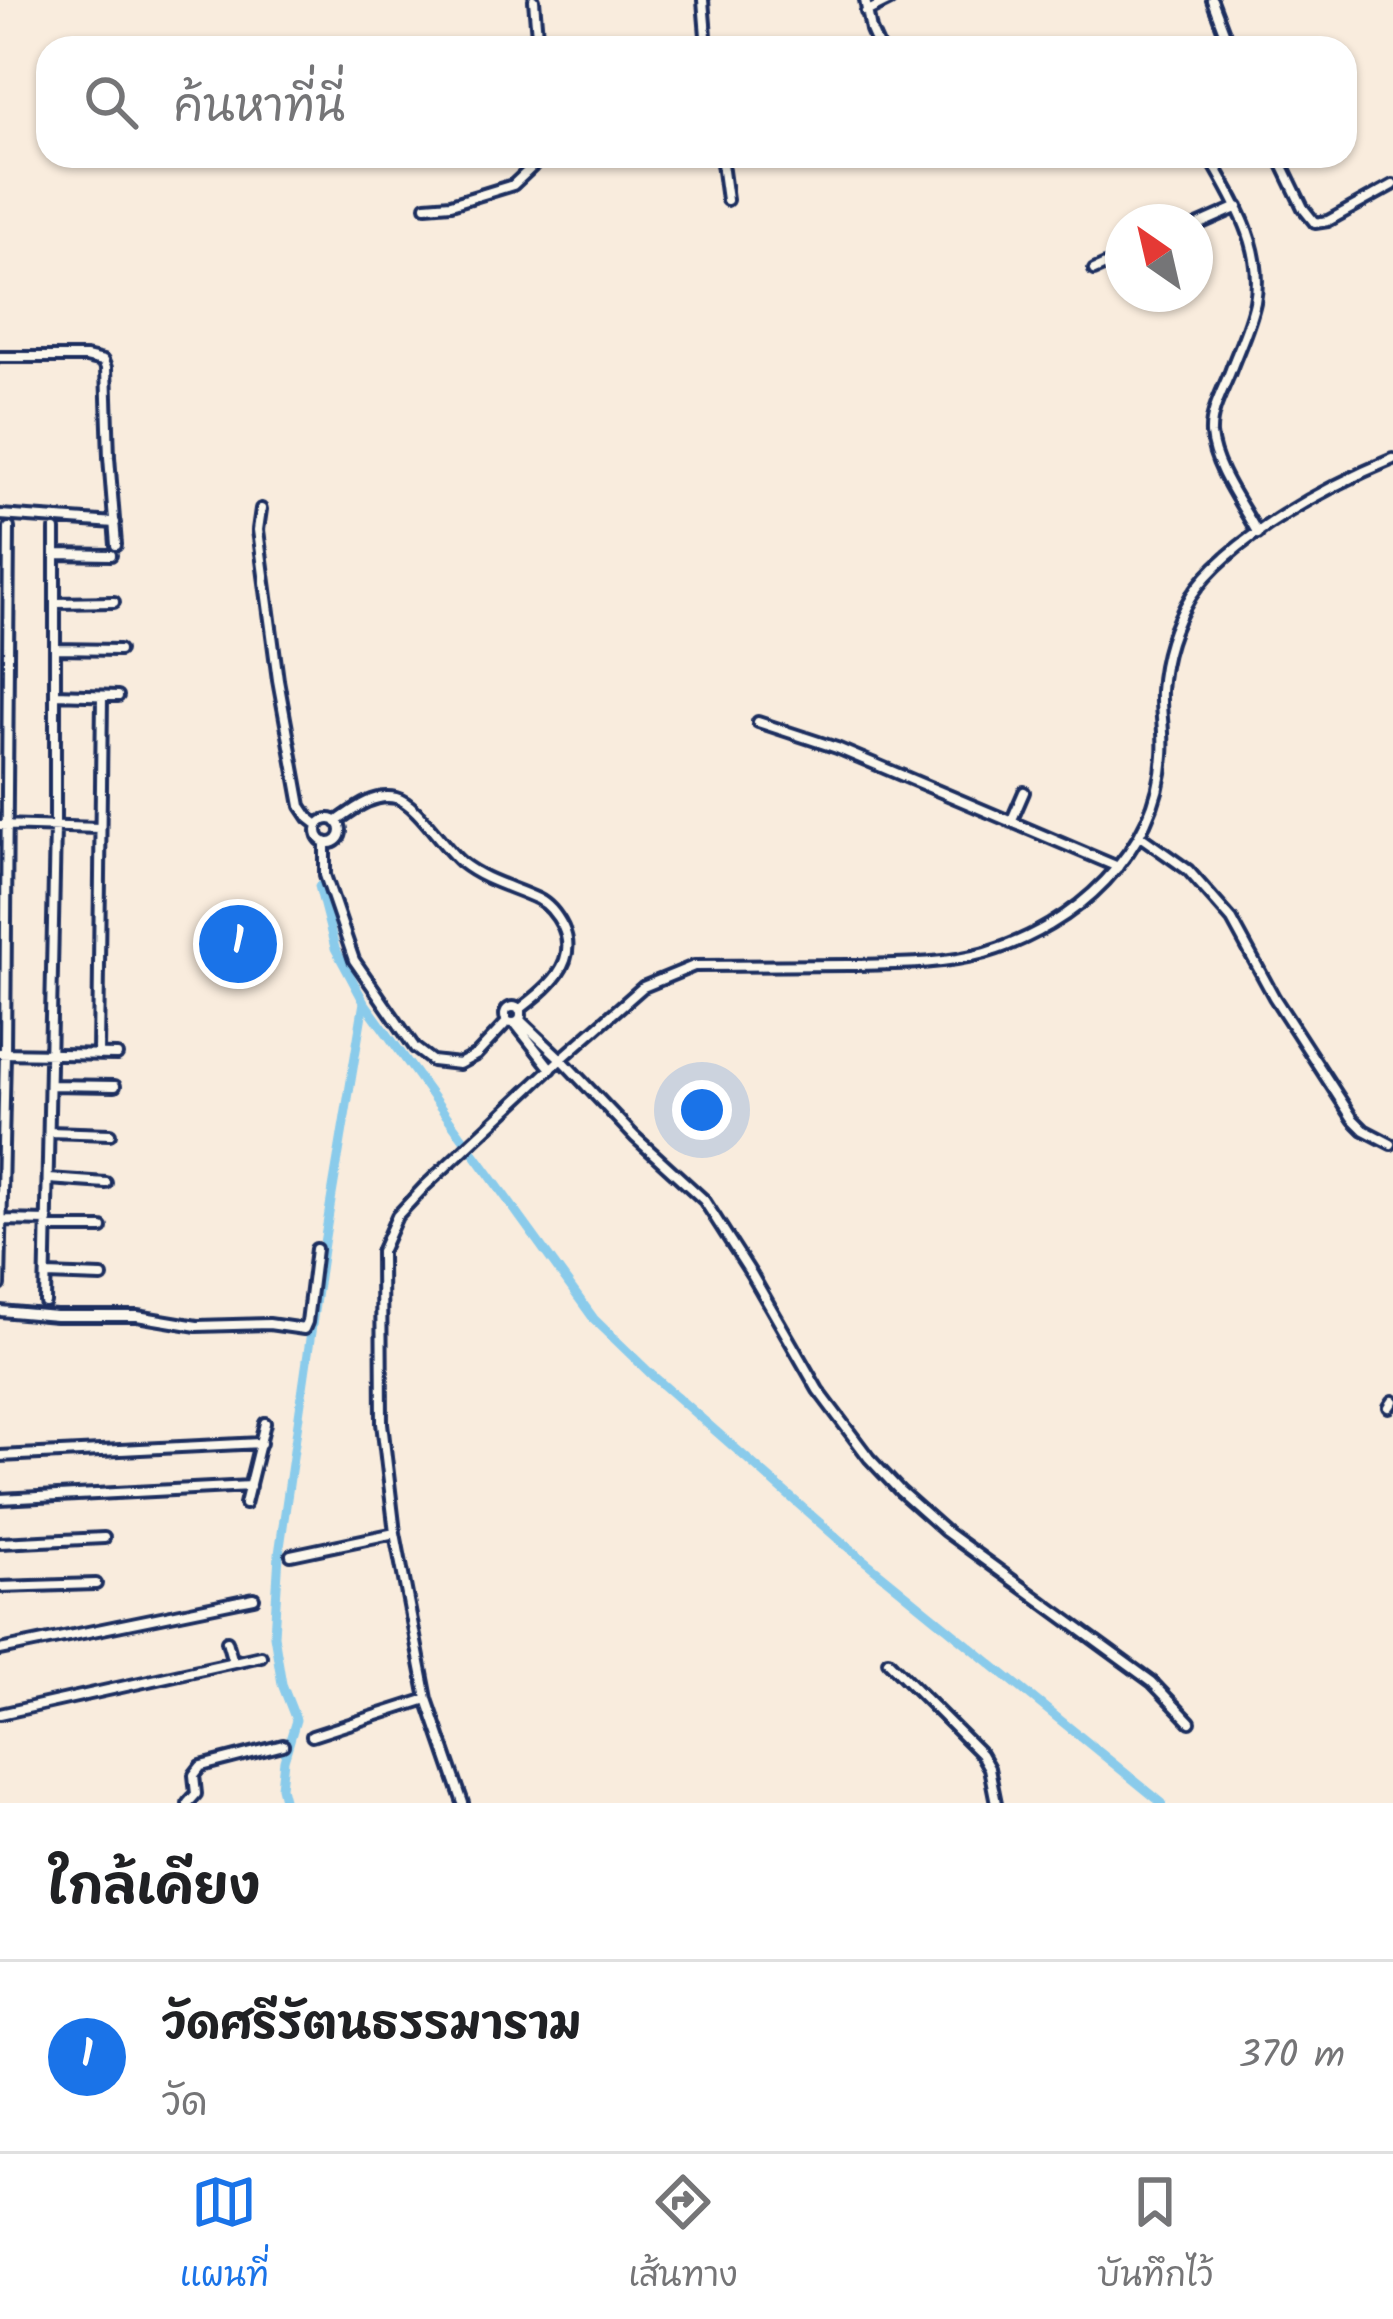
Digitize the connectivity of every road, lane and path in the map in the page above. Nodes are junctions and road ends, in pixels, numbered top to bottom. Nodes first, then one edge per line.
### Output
1 (534, 0) edge
2 (703, 0) edge
3 (865, 0) edge
4 (890, 0) edge
5 (1211, 0) edge
6 (866, 12) junction
7 (537, 36) edge
8 (706, 36) edge
9 (875, 36) edge
10 (1225, 36) edge
11 (531, 168) edge
12 (723, 168) edge
13 (1216, 168) edge
14 (1284, 168) edge
15 (1393, 185) edge
16 (727, 200) dead end
17 (426, 206) dead end
18 (1238, 207) junction
19 (1213, 218) edge
20 (1105, 265) edge
21 (1094, 270) dead end
22 (0, 357) edge
23 (1393, 459) edge
24 (261, 509) dead end
25 (0, 515) edge
26 (115, 523) junction
27 (10, 528) dead end
28 (55, 530) dead end
29 (1258, 534) junction
30 (55, 554) junction
31 (114, 602) dead end
32 (55, 603) junction
33 (55, 649) junction
34 (119, 650) dead end
35 (55, 694) junction
36 (102, 696) junction
37 (118, 696) dead end
38 (758, 722) dead end
39 (1024, 792) dead end
40 (336, 822) junction
41 (1011, 822) junction
42 (4, 825) edge
43 (318, 825) junction
44 (55, 826) junction
45 (100, 828) junction
46 (1140, 836) junction
47 (325, 842) junction
48 (1118, 867) junction
49 (515, 1019) junction
50 (535, 1041) junction
51 (3, 1053) edge
52 (51, 1054) junction
53 (98, 1055) junction
54 (117, 1055) dead end
55 (562, 1058) junction
56 (550, 1069) junction
57 (50, 1084) junction
58 (115, 1086) dead end
59 (50, 1132) junction
60 (110, 1133) dead end
61 (1391, 1144) edge
62 (49, 1179) junction
63 (106, 1183) dead end
64 (2, 1220) edge
65 (48, 1225) junction
66 (102, 1228) dead end
67 (316, 1249) dead end
68 (47, 1275) junction
69 (102, 1276) dead end
70 (0, 1285) edge
71 (45, 1302) dead end
72 (0, 1311) edge
73 (265, 1423) dead end
74 (261, 1443) junction
75 (0, 1456) edge
76 (250, 1486) junction
77 (0, 1499) edge
78 (245, 1504) dead end
79 (395, 1533) junction
80 (104, 1538) dead end
81 (0, 1543) edge
82 (291, 1555) dead end
83 (96, 1583) dead end
84 (0, 1587) edge
85 (254, 1598) dead end
86 (227, 1641) dead end
87 (0, 1650) edge
88 (261, 1656) dead end
89 (888, 1661) dead end
90 (233, 1662) junction
91 (427, 1699) junction
92 (0, 1714) edge
93 (1190, 1722) dead end
94 (312, 1736) dead end
95 (283, 1745) dead end
96 (188, 1803) edge
97 (463, 1803) edge
98 (996, 1803) edge

1 - 7 street
2 - 8 street
3 - 6 street
4 - 6 street
5 - 10 street
6 - 9 street
11 - 17 street
12 - 16 street
13 - 18 street
14 - 15 street
18 - 19 street
18 - 29 street
20 - 21 street
22 - 26 street
23 - 29 street
24 - 43 street
25 - 26 street
26 - 30 street
27 - 42 street
28 - 30 street
29 - 46 street
30 - 32 street
31 - 32 street
32 - 33 street
33 - 34 street
33 - 35 street
35 - 36 street
35 - 44 street
36 - 37 street
36 - 45 street
38 - 41 street
39 - 41 street
40 - 43 street
40 - 47 street
40 - 49 street
41 - 48 street
42 - 44 street
42 - 51 street
43 - 47 street
44 - 45 street
44 - 52 street
45 - 53 street
46 - 48 street
46 - 61 street
47 - 49 street
48 - 55 street
49 - 50 street
50 - 55 street
50 - 56 street
51 - 52 street
51 - 64 street
52 - 53 street
52 - 57 street
53 - 54 street
55 - 56 street
55 - 93 street
56 - 79 street
57 - 58 street
57 - 59 street
59 - 60 street
59 - 62 street
62 - 63 street
62 - 65 street
64 - 65 street
64 - 70 street
65 - 66 street
65 - 68 street
67 - 72 street
68 - 69 street
68 - 71 street
73 - 74 street
74 - 75 street
74 - 76 street
76 - 77 street
76 - 78 street
79 - 82 street
79 - 91 street
80 - 81 street
83 - 84 street
85 - 87 street
86 - 90 street
88 - 90 street
89 - 98 street
90 - 92 street
91 - 94 street
91 - 97 street
95 - 96 street

